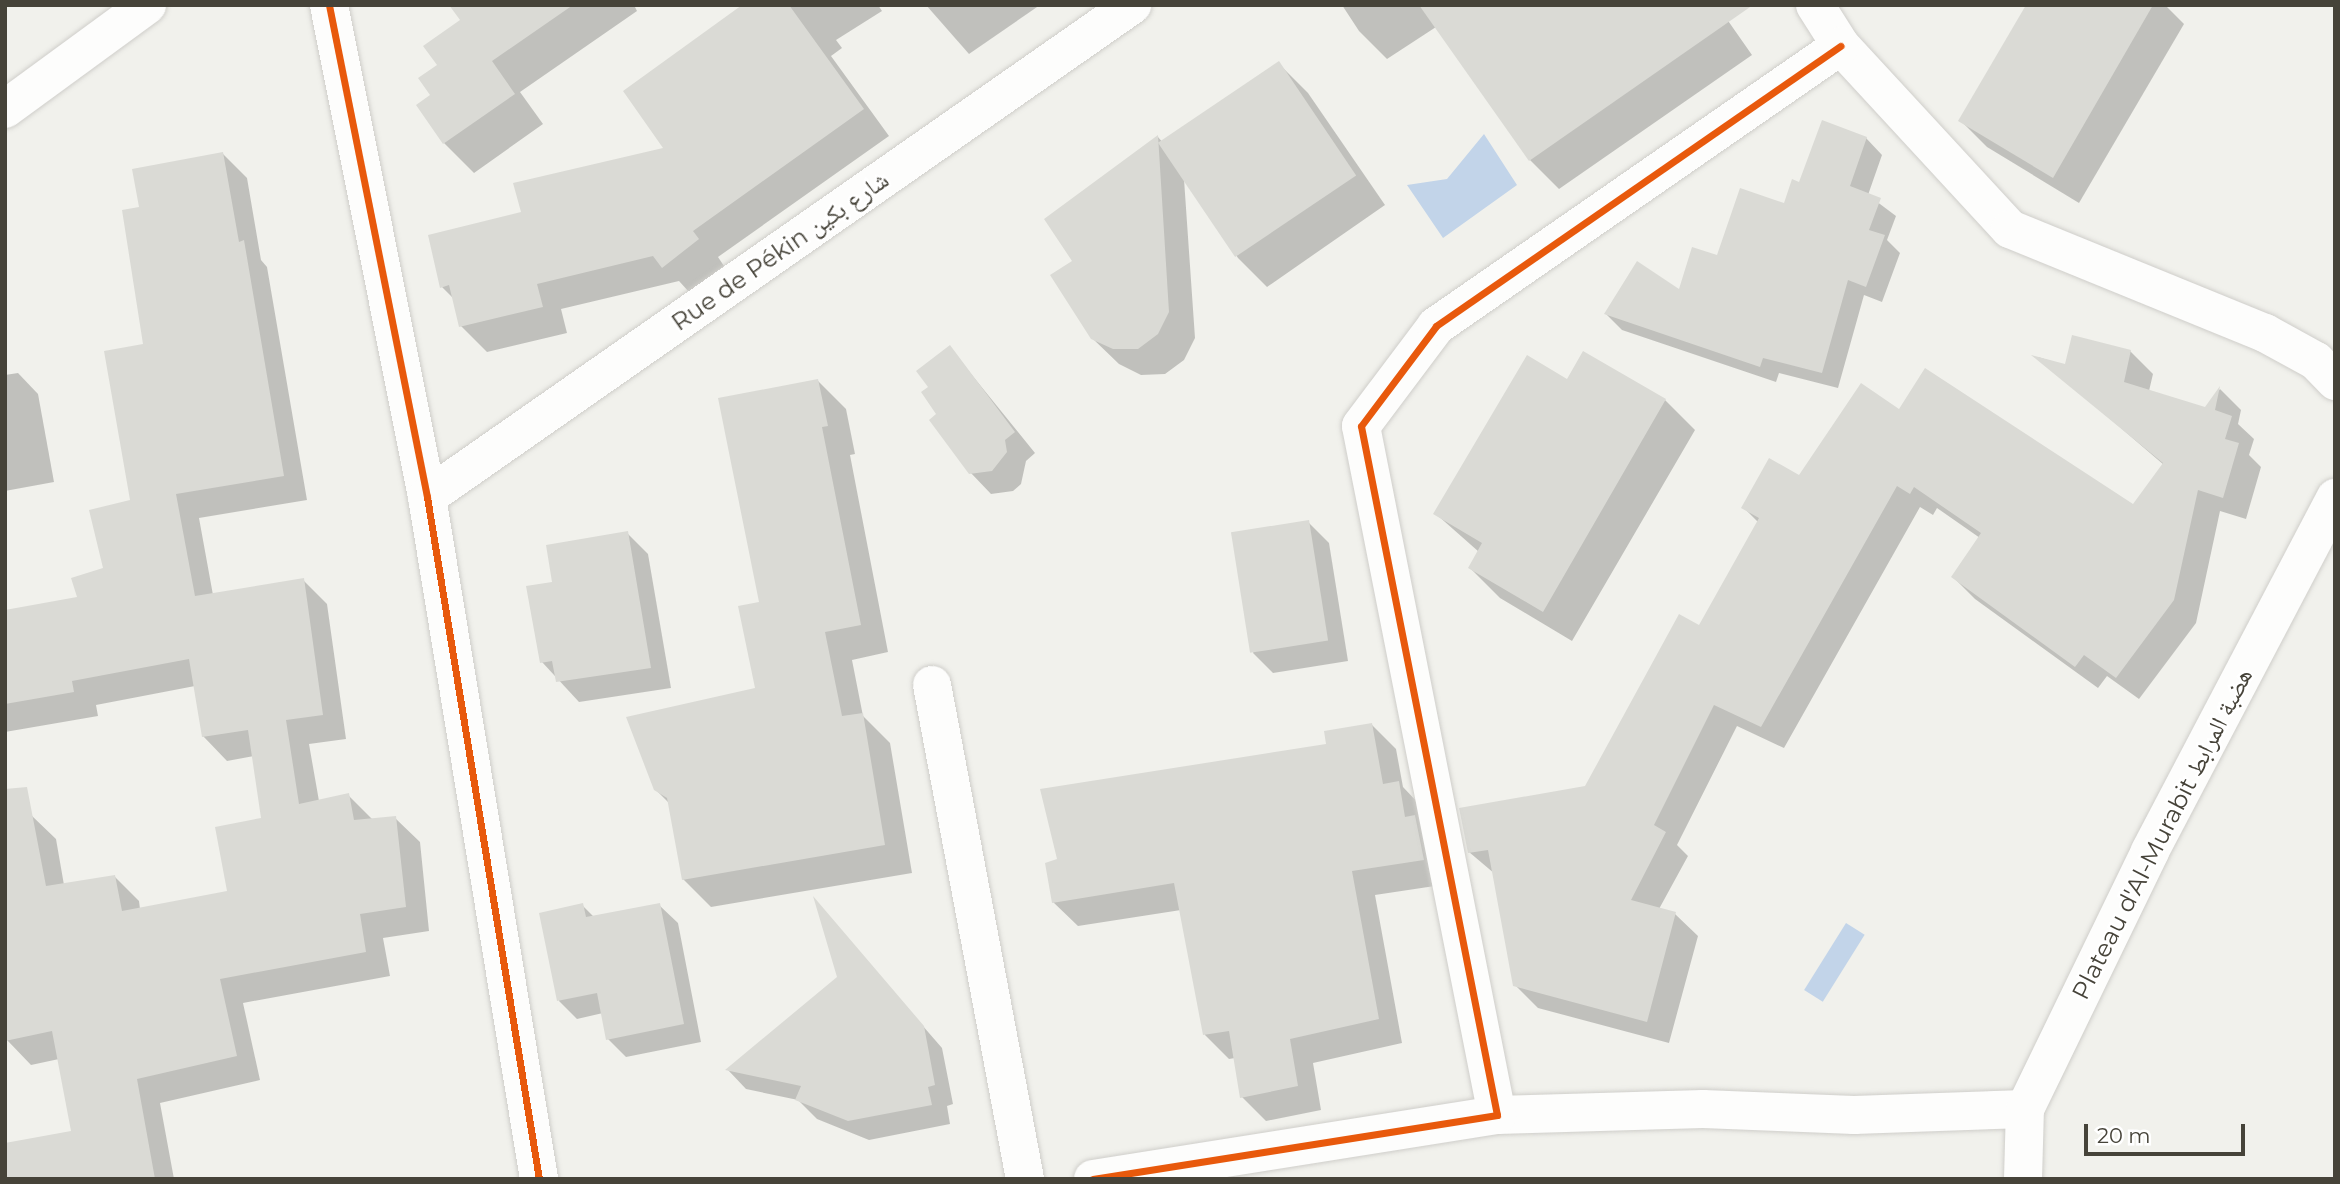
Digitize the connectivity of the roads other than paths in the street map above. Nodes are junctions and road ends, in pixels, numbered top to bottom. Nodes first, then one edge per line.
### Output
1 (147, 5) edge
2 (329, 5) edge
3 (1132, 5) edge
4 (1815, 5) edge
5 (1841, 46) junction
6 (5, 109) edge
7 (2335, 381) edge
8 (427, 497) junction
9 (2335, 498) edge
10 (932, 685) dead end
11 (2025, 1109) junction
12 (1497, 1115) junction
13 (539, 1179) edge
14 (1026, 1179) edge
15 (1093, 1179) edge
16 (2023, 1179) edge

1 - 6 street
2 - 8 street
3 - 8 street, Rue de Pékin شارع بكين
4 - 5 street
5 - 7 street
5 - 12 street
8 - 13 street
9 - 11 street, Plateau d'Al-Murabit هضبة المرابط
10 - 14 street
11 - 12 street
11 - 16 street, Plateau d'Al-Murabit هضبة المرابط
12 - 15 street

